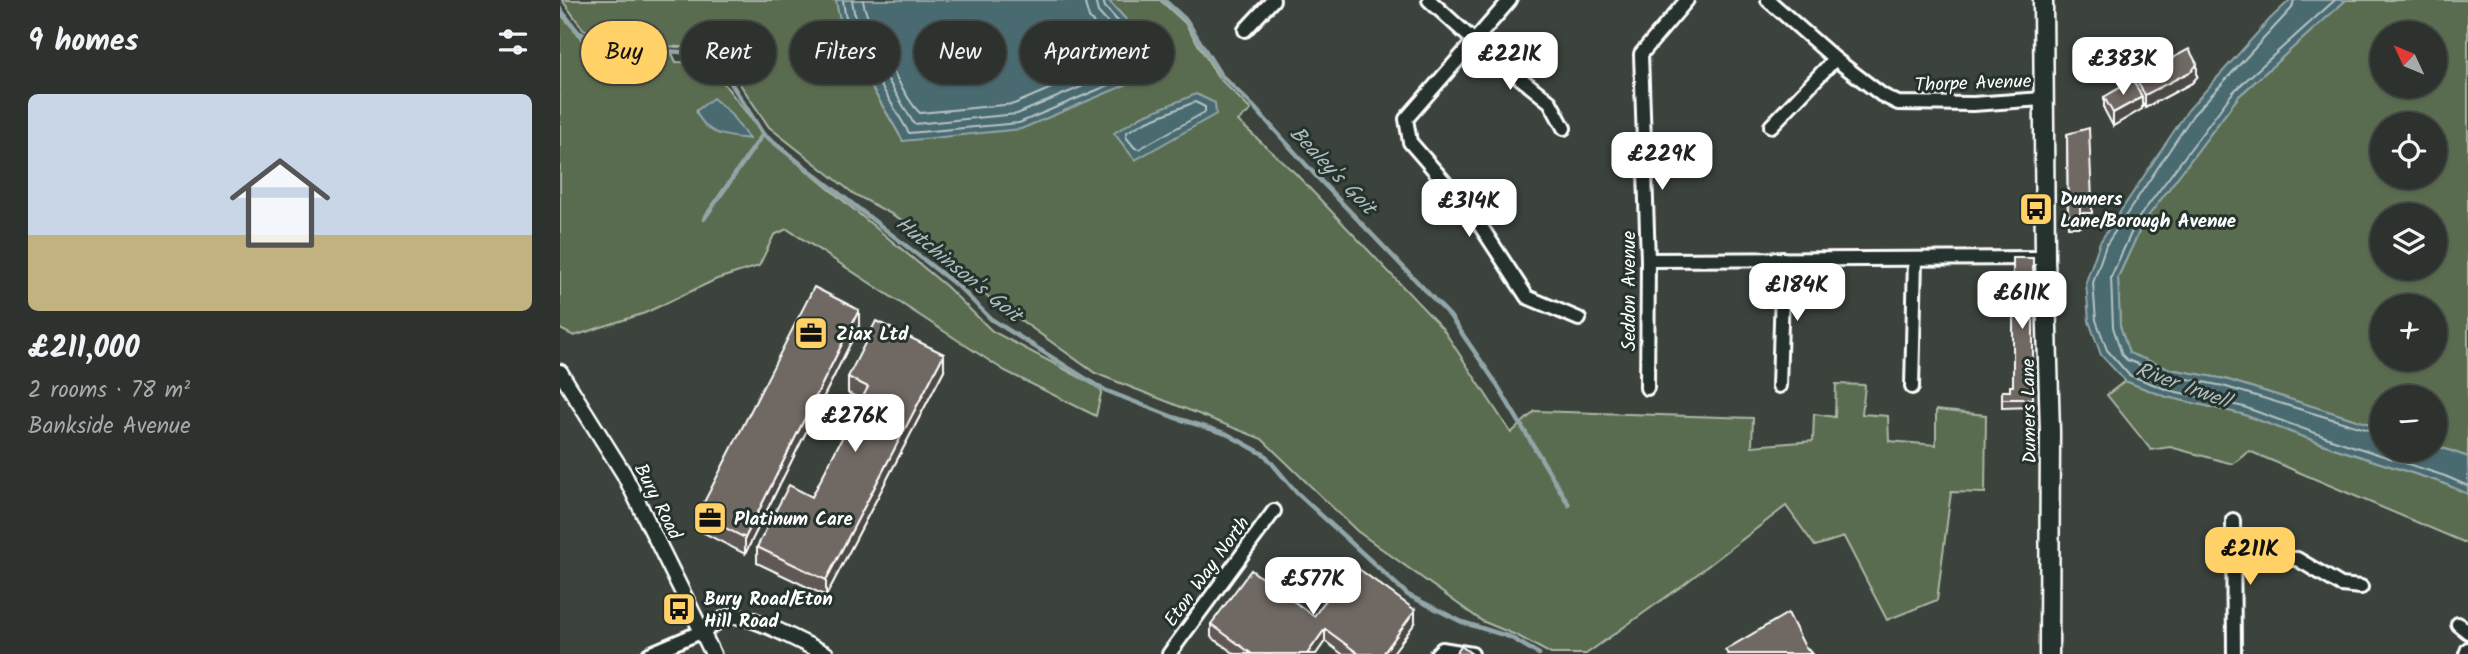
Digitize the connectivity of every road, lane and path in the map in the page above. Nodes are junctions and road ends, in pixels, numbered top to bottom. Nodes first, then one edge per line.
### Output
1 (1273, 0) edge
2 (1429, 0) edge
3 (1510, 0) edge
4 (1687, 0) edge
5 (1768, 0) edge
6 (2043, 0) edge
7 (1245, 30) dead end
8 (1474, 41) junction
9 (1835, 60) junction
10 (2042, 99) junction
11 (1771, 125) dead end
12 (1564, 128) dead end
13 (2045, 258) junction
14 (1783, 259) junction
15 (1915, 259) junction
16 (1648, 260) junction
17 (1579, 319) dead end
18 (560, 372) edge
19 (1779, 386) dead end
20 (1912, 387) dead end
21 (1647, 388) dead end
22 (1274, 512) dead end
23 (2234, 520) dead end
24 (2234, 559) junction
25 (2361, 587) dead end
26 (703, 631) junction
27 (2468, 649) edge
28 (649, 654) edge
29 (713, 654) edge
30 (826, 654) edge
31 (1170, 654) edge
32 (1437, 654) edge
33 (1472, 654) edge
34 (2049, 654) edge
35 (2234, 654) edge
36 (2466, 654) edge

1 - 7 street
2 - 8 street
3 - 8 street
4 - 16 street, Seddon Avenue
5 - 9 street, Thorpe Avenue
6 - 10 main road, Dumers Lane
8 - 12 street
8 - 17 street
9 - 10 street, Thorpe Avenue
9 - 11 street
10 - 13 main road, Dumers Lane
13 - 15 street
13 - 34 main road, Dumers Lane
14 - 15 street
14 - 16 street
14 - 19 street
15 - 20 street
16 - 21 street, Seddon Avenue
18 - 26 street, Bury Road
22 - 31 street, Eton Way North
23 - 24 street
24 - 25 street
24 - 35 street
26 - 28 street
26 - 29 street, Bury Road
26 - 30 street
27 - 36 street
32 - 33 street

